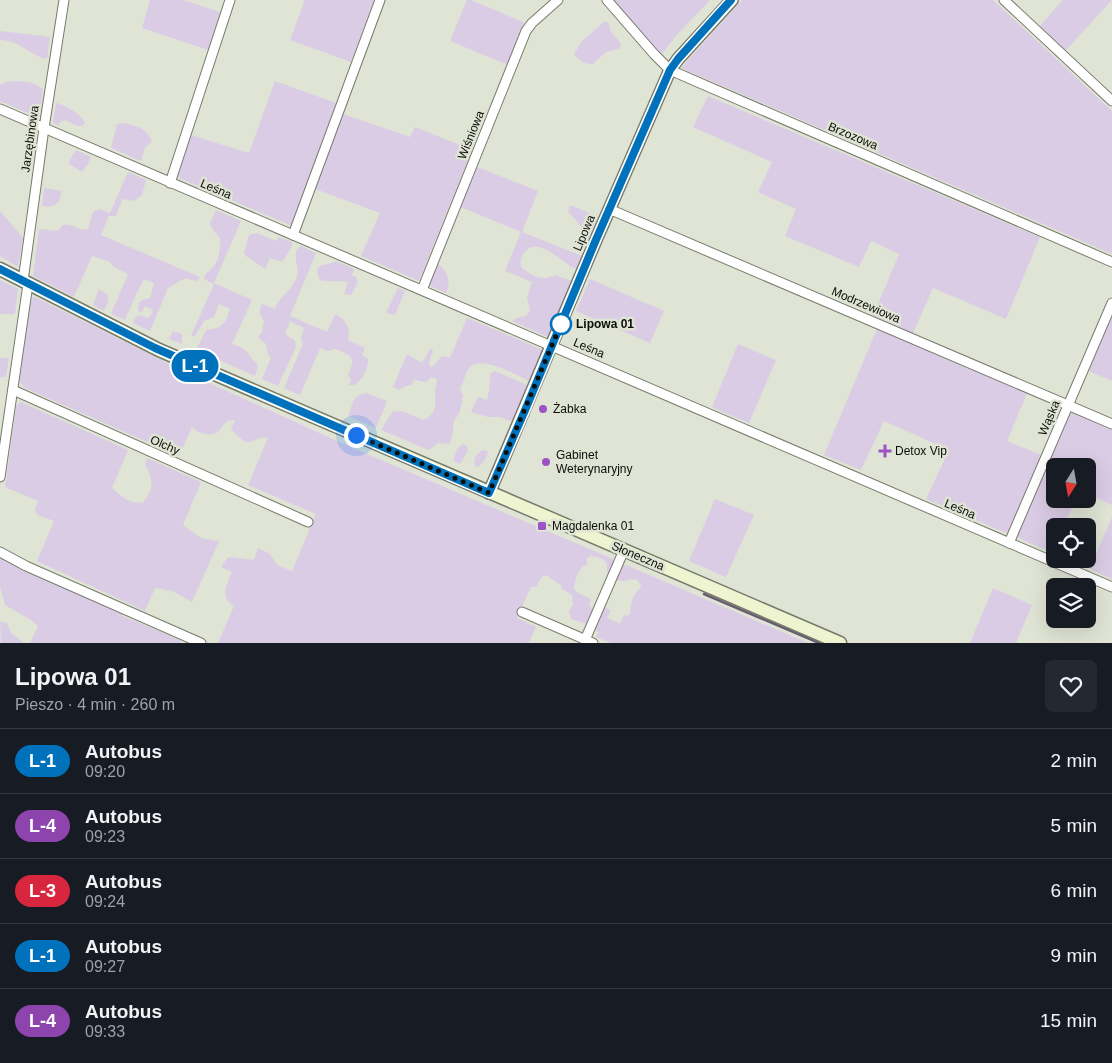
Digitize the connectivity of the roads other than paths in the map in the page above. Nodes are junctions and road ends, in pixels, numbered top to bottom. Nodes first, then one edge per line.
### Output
1 (64, 0) edge
2 (230, 0) edge
3 (380, 0) edge
4 (558, 0) edge
5 (607, 0) edge
6 (732, 0) edge
7 (1004, 0) edge
8 (670, 70) junction
9 (1112, 101) edge
10 (0, 109) edge
11 (44, 128) junction
12 (170, 183) junction
13 (609, 210) junction
14 (293, 235) junction
15 (1112, 262) edge
16 (0, 269) edge
17 (26, 282) junction
18 (422, 290) junction
19 (1112, 302) edge
20 (552, 346) junction
21 (13, 390) junction
22 (1068, 406) junction
23 (1112, 424) edge
24 (0, 477) edge
25 (489, 493) junction
26 (308, 522) dead end
27 (1010, 543) junction
28 (624, 550) junction
29 (0, 552) edge
30 (1112, 587) edge
31 (522, 612) dead end
32 (589, 641) edge
33 (201, 643) edge
34 (840, 643) edge

1 - 11 street, Jarzębinowa
2 - 12 street
3 - 14 street
4 - 18 street, Wiśniowa
5 - 8 street, Brzozowa
6 - 8 street, Lipowa
7 - 9 street
8 - 13 street, Lipowa
8 - 15 street, Brzozowa
10 - 11 street, Leśna
11 - 12 street, Leśna
11 - 17 street, Jarzębinowa
12 - 14 street, Leśna
13 - 20 street, Lipowa
13 - 22 street, Modrzewiowa
14 - 18 street, Leśna
16 - 17 main road, Słoneczna
17 - 21 street, Jarzębinowa
17 - 25 main road, Słoneczna
18 - 20 street, Leśna
19 - 22 street, Wąska
20 - 25 street, Lipowa
20 - 27 street, Leśna
21 - 24 street, Jarzębinowa
21 - 26 street, Olchy
22 - 23 street, Modrzewiowa
22 - 27 street, Wąska
25 - 28 main road, Słoneczna
27 - 30 street, Leśna
28 - 32 street
28 - 34 main road, Słoneczna
29 - 33 street
31 - 32 street

